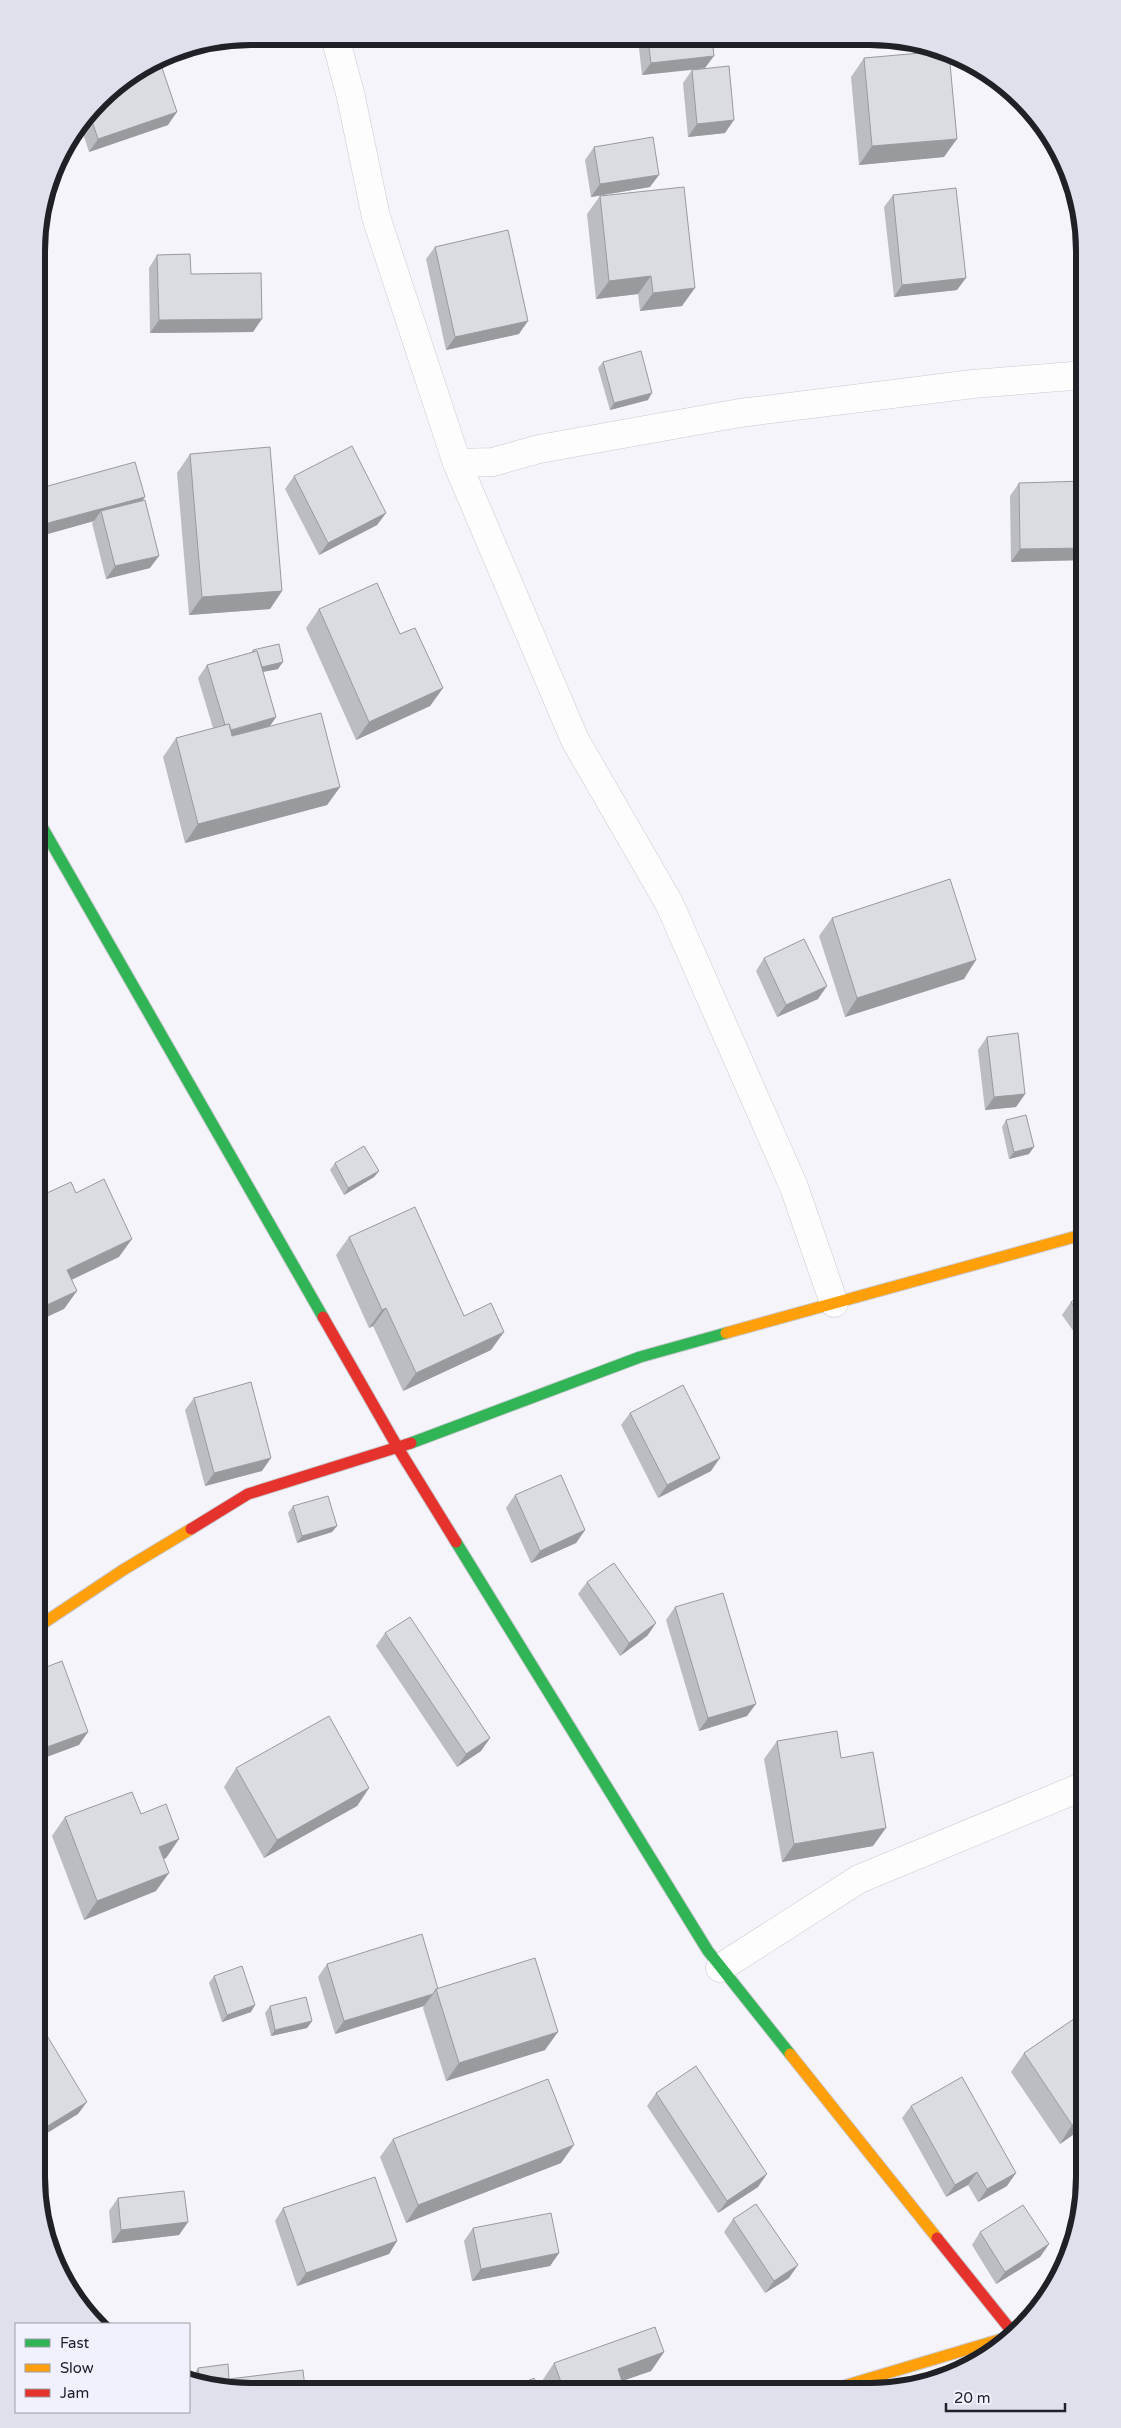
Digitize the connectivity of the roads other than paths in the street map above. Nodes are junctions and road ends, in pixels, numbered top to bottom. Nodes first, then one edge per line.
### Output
1 (337, 45) edge
2 (1076, 375) edge
3 (457, 463) junction
4 (45, 832) edge
5 (1076, 1236) edge
6 (834, 1303) junction
7 (398, 1448) junction
8 (45, 1622) edge
9 (1076, 1789) edge
10 (720, 1968) junction
11 (1009, 2330) edge
12 (994, 2341) edge
13 (856, 2383) edge

1 - 3 street
2 - 3 street
3 - 6 street
4 - 7 main road
5 - 6 main road
6 - 7 main road
7 - 8 main road
7 - 10 main road
9 - 10 street
10 - 11 main road
12 - 13 main road

